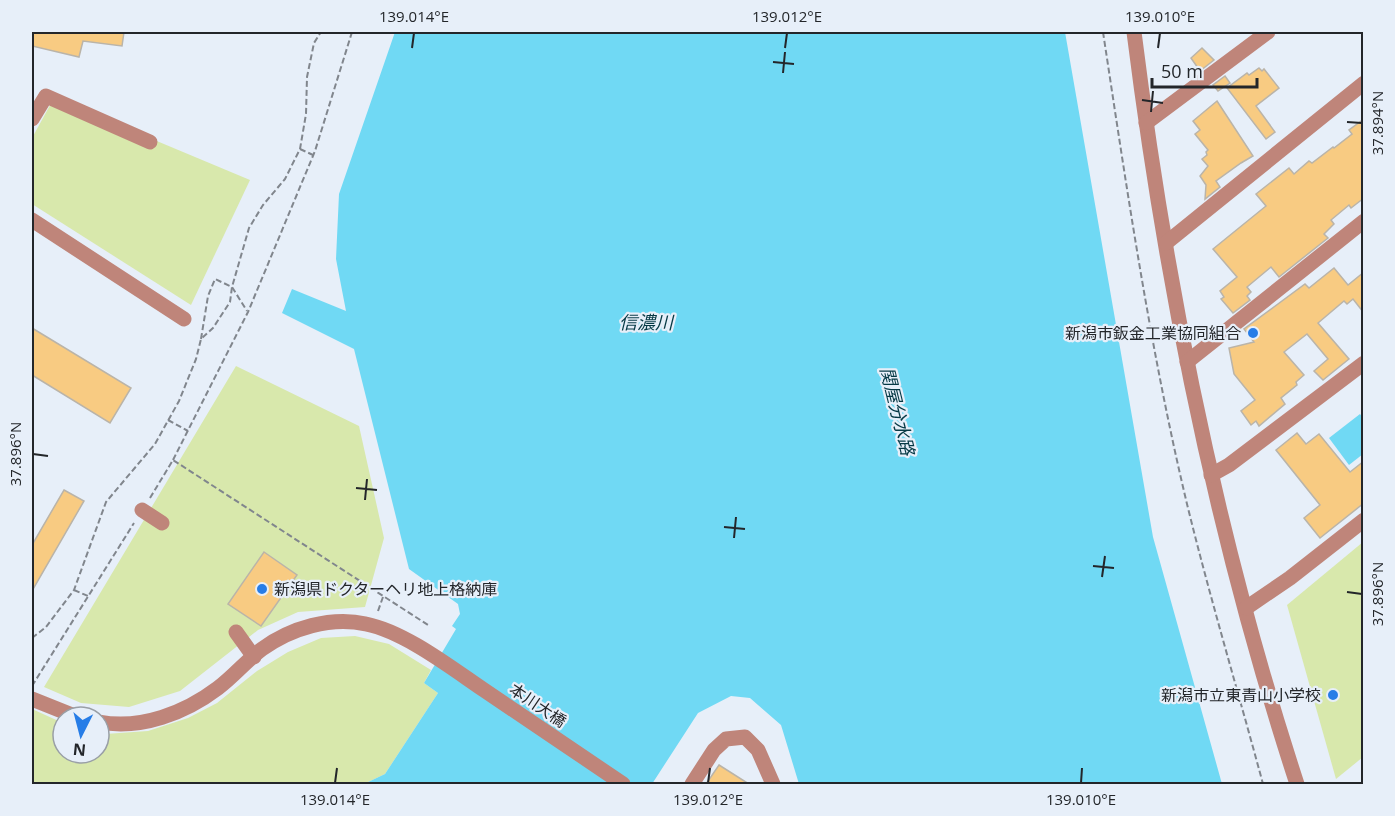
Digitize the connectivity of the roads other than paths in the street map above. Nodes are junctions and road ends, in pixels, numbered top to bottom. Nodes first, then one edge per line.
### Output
1 (1134, 32) edge
2 (1268, 32) edge
3 (1364, 83) edge
4 (32, 119) edge
5 (1146, 123) junction
6 (150, 142) dead end
7 (32, 220) edge
8 (1364, 221) edge
9 (1166, 243) junction
10 (184, 319) dead end
11 (1187, 362) junction
12 (1364, 363) edge
13 (1211, 475) junction
14 (142, 510) road end
15 (1364, 520) edge
16 (162, 523) dead end
17 (1246, 608) junction
18 (236, 632) dead end
19 (254, 657) junction
20 (32, 699) edge
21 (51, 707) edge
22 (111, 722) edge
23 (623, 784) edge
24 (692, 784) edge
25 (773, 784) edge
26 (1297, 784) edge

1 - 5 street
2 - 5 street
3 - 9 street
4 - 6 street
5 - 9 street
7 - 10 street
8 - 11 street
9 - 11 street
11 - 13 street
12 - 13 street
13 - 17 street
14 - 16 street
15 - 17 street
17 - 26 street
18 - 19 street
19 - 22 street, 本川大橋
19 - 23 street, 本川大橋
20 - 21 street
24 - 25 street

